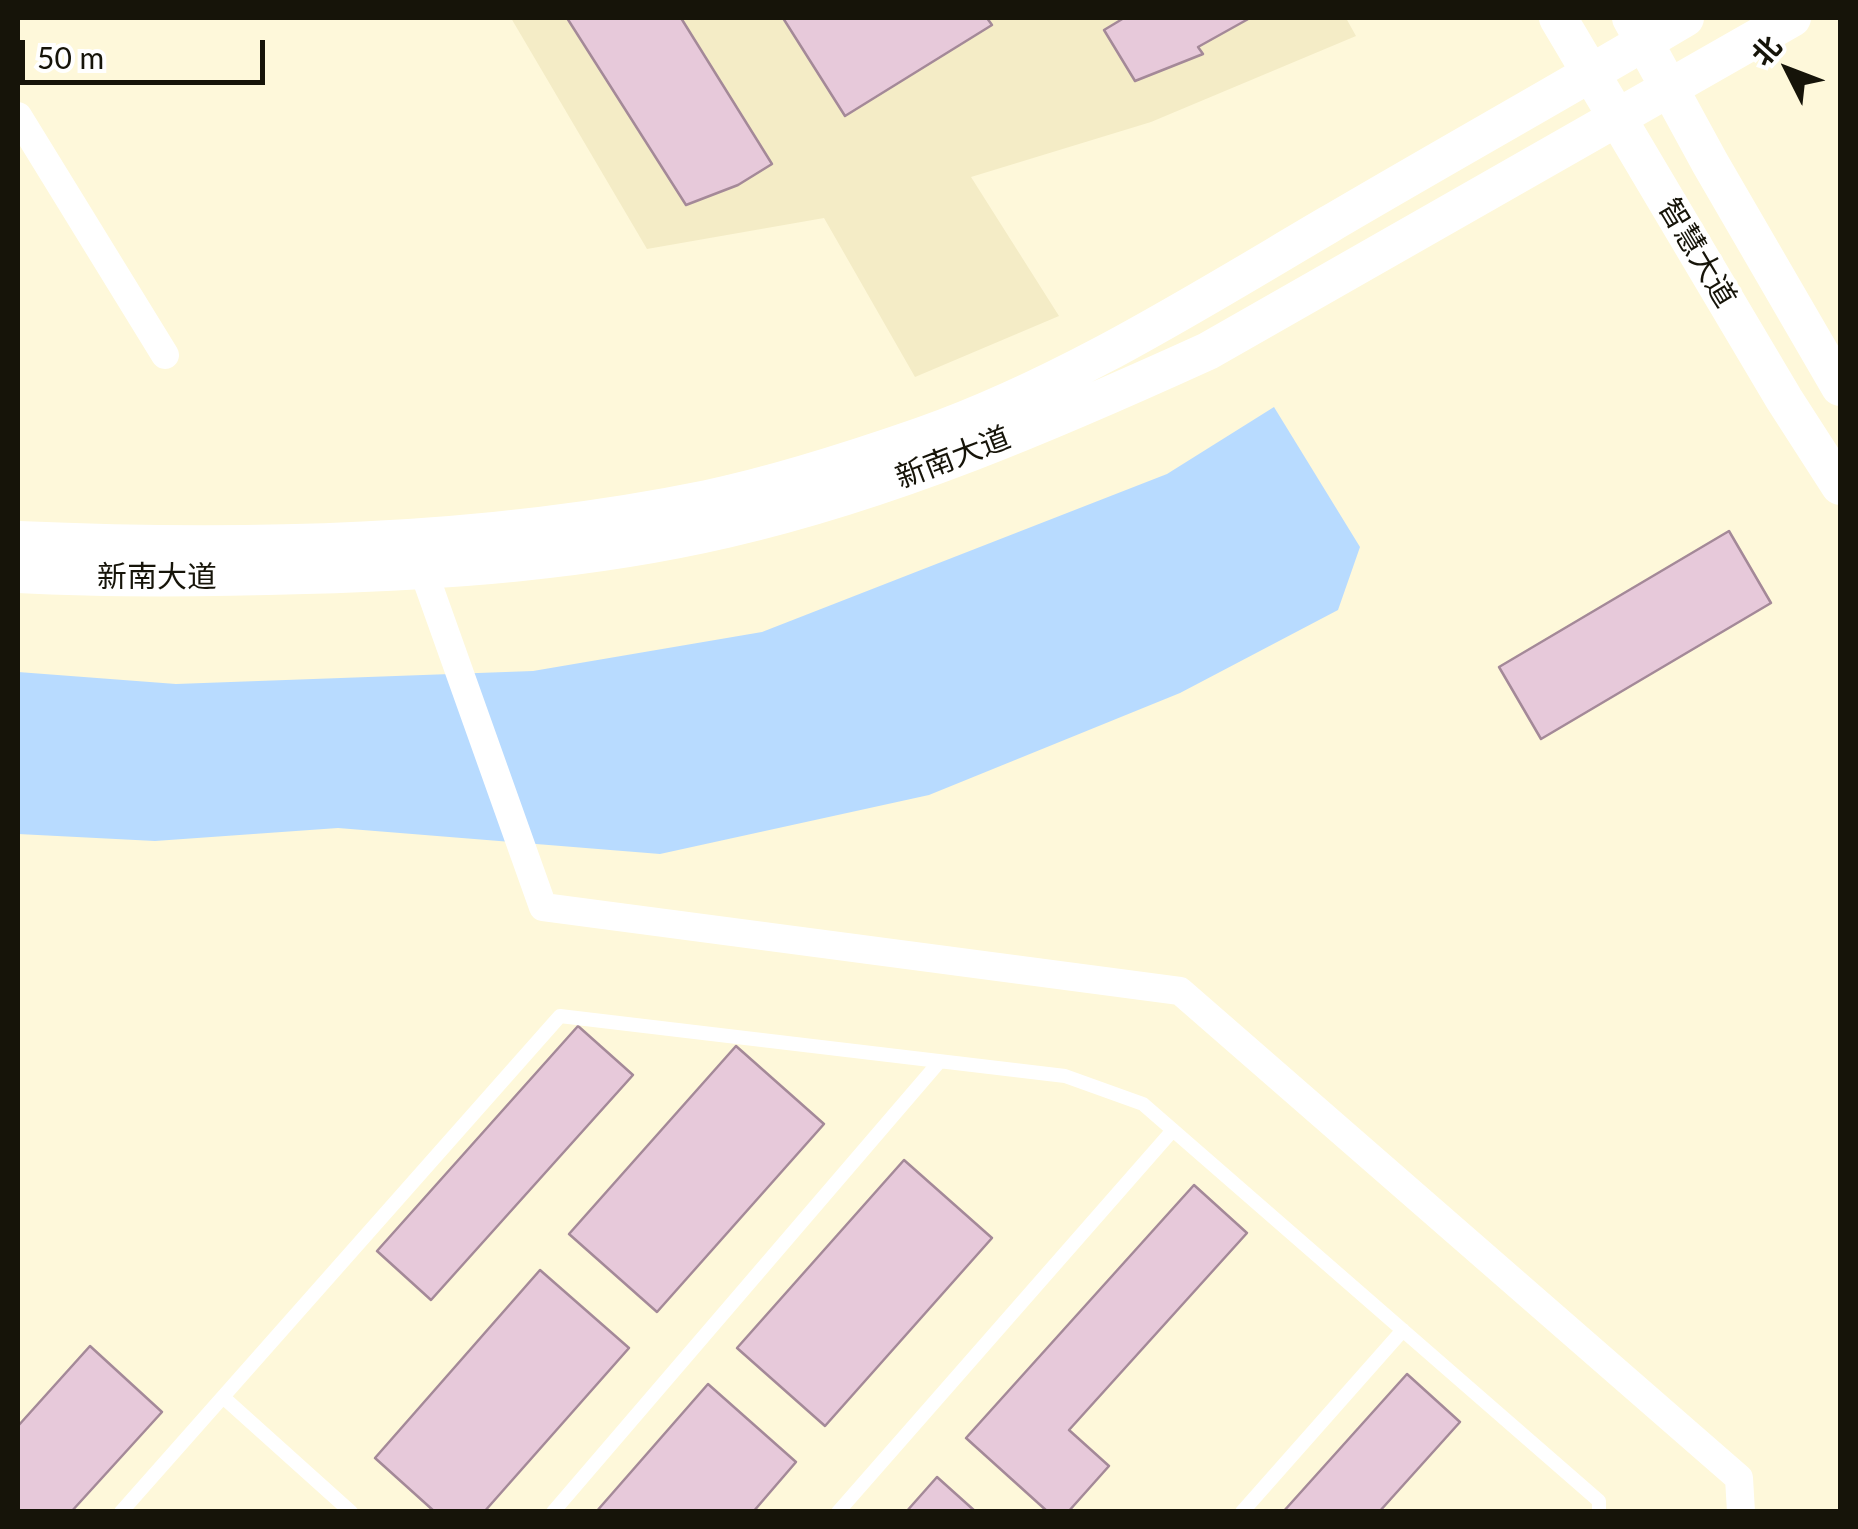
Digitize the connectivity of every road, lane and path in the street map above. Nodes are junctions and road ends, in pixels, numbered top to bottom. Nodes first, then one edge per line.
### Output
1 (1558, 18) edge
2 (1685, 18) edge
3 (1792, 18) edge
4 (1638, 29) edge
5 (1590, 72) junction
6 (1672, 89) junction
7 (18, 116) edge
8 (1620, 118) junction
9 (165, 355) dead end
10 (1840, 387) edge
11 (1840, 486) edge
12 (18, 540) edge
13 (417, 553) junction
14 (18, 574) edge
15 (940, 1061) junction
16 (1174, 1130) junction
17 (1403, 1330) junction
18 (223, 1396) junction
19 (122, 1512) edge
20 (351, 1512) edge
21 (553, 1512) edge
22 (838, 1512) edge
23 (1242, 1512) edge
24 (1599, 1512) edge
25 (1741, 1512) edge

1 - 5 main road, 智慧大道
2 - 4 main road, 新南大道
3 - 6 main road, 新南大道
4 - 5 main road, 新南大道
4 - 6 main road, 智慧大道
5 - 8 main road, 智慧大道
5 - 13 main road, 新南大道
6 - 8 main road, 新南大道
6 - 10 main road, 智慧大道
7 - 9 street
8 - 11 main road, 智慧大道
8 - 13 main road, 新南大道
12 - 13 main road, 新南大道
13 - 14 main road, 新南大道
13 - 25 street
15 - 16 lane
15 - 18 lane
15 - 21 lane
16 - 17 lane
16 - 22 lane
17 - 23 lane
17 - 24 lane
18 - 19 lane
18 - 20 lane

